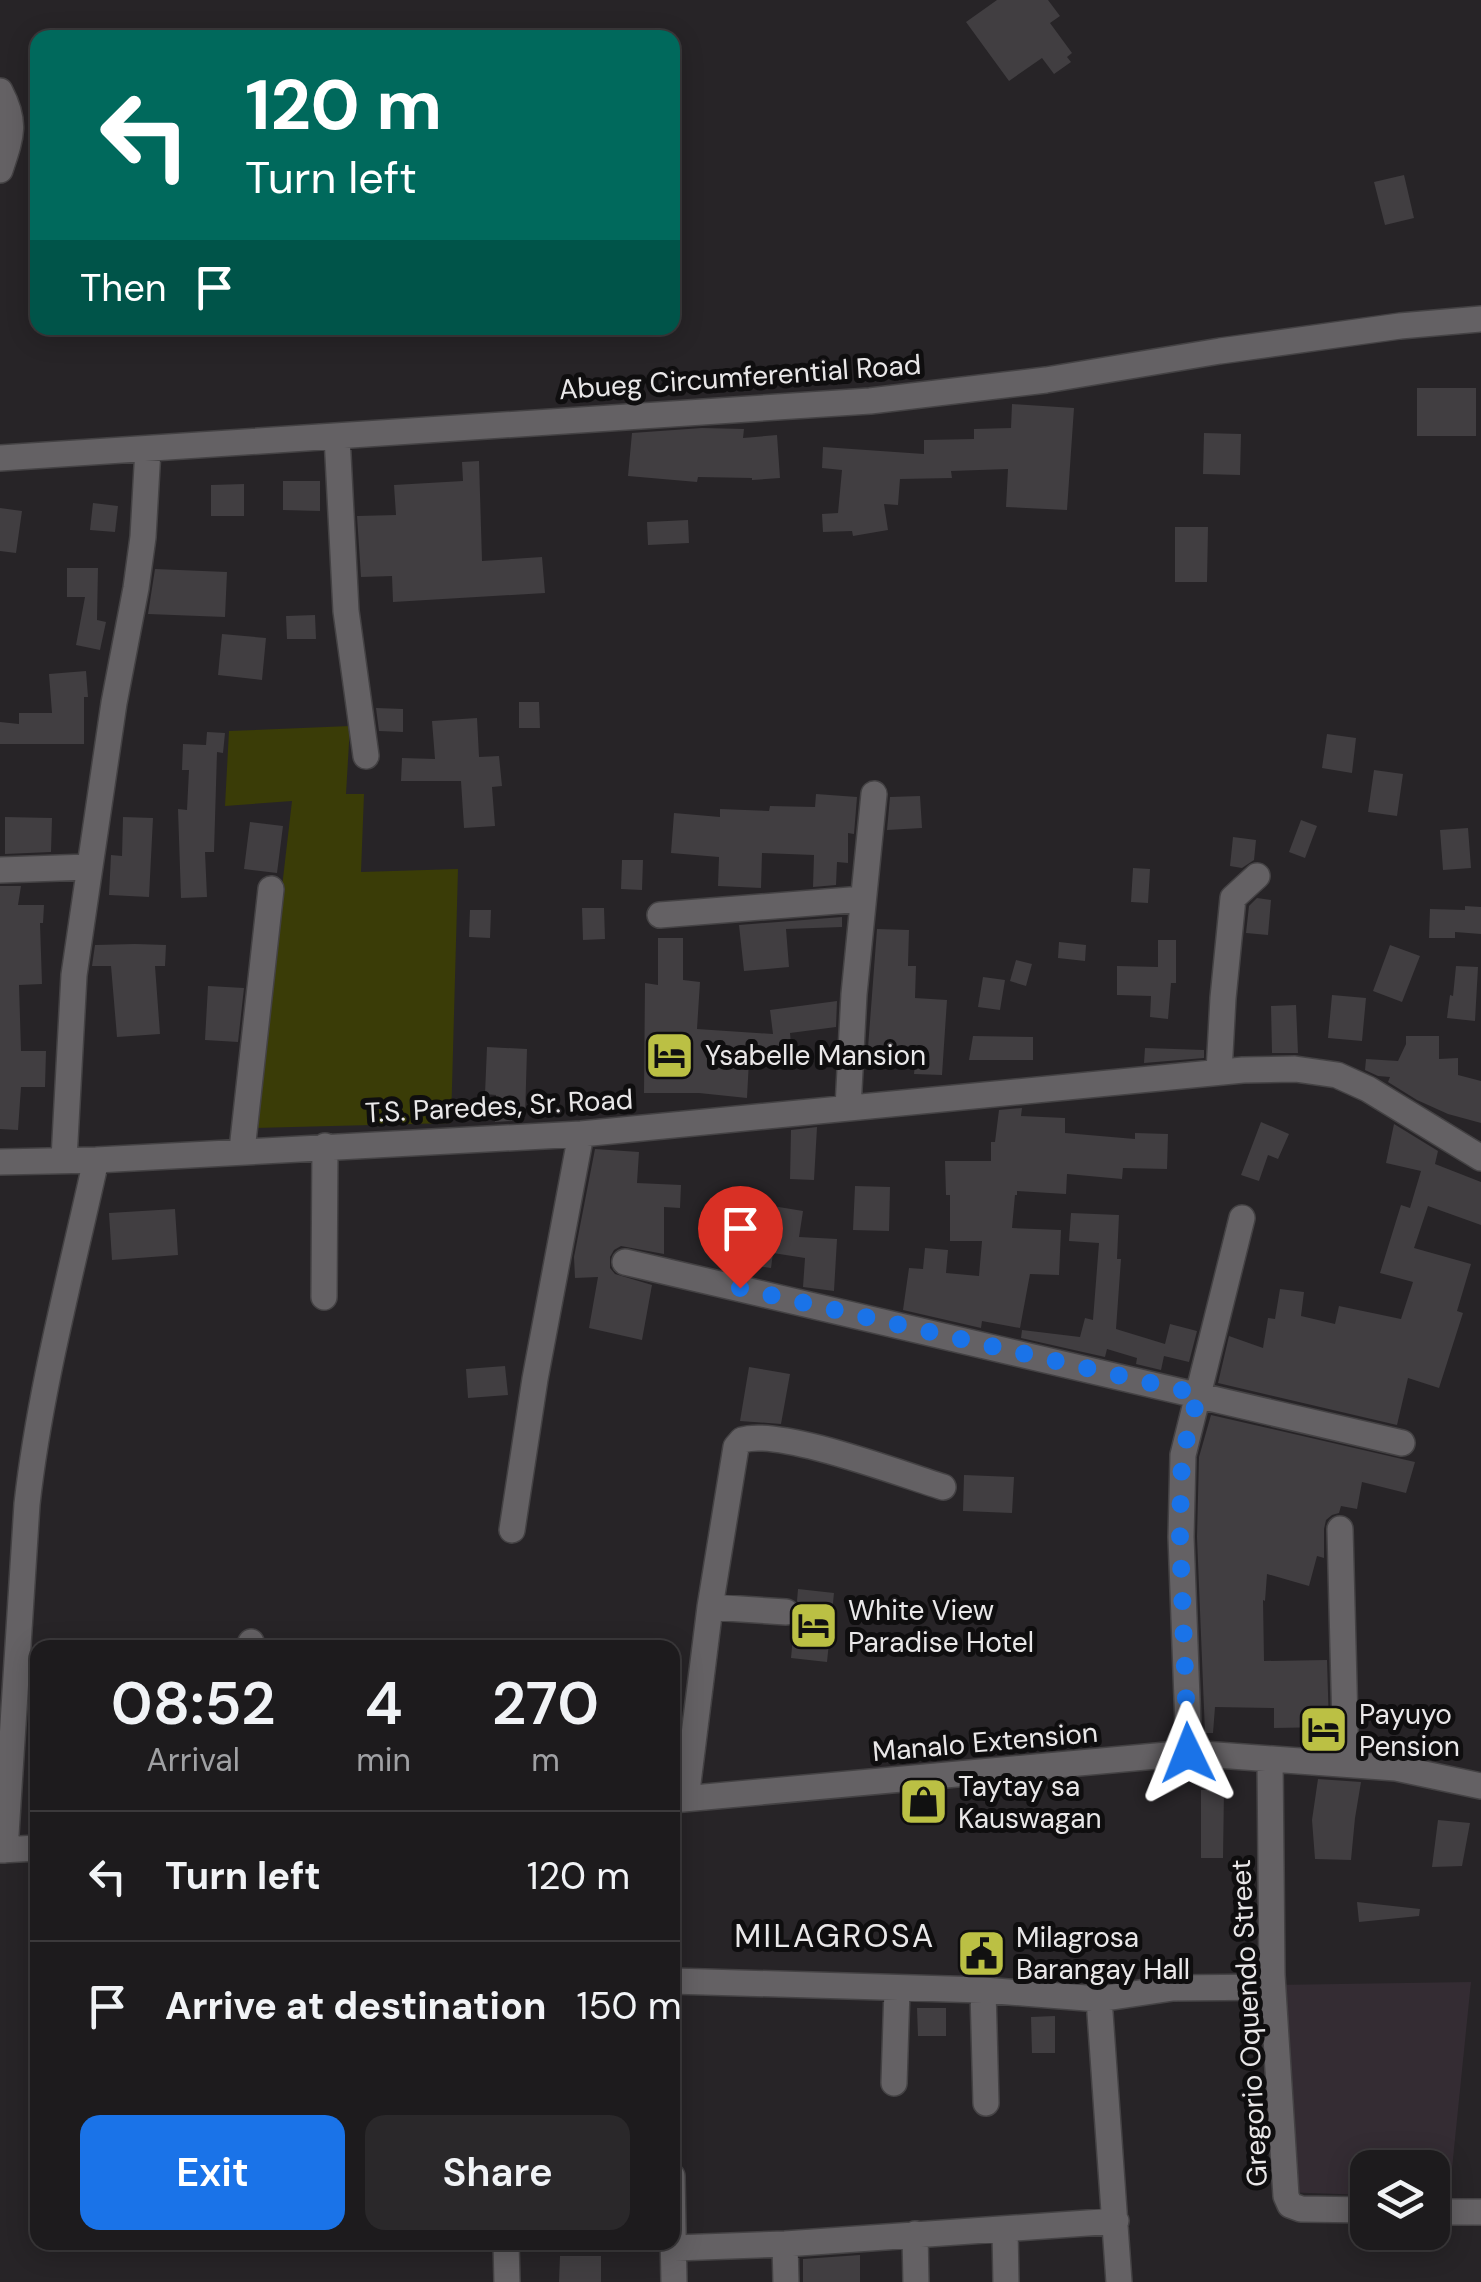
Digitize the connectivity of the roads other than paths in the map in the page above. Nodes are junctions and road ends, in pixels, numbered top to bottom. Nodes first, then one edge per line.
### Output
1 (0, 91) edge
2 (0, 170) edge
3 (1481, 319) edge
4 (337, 436) junction
5 (148, 449) junction
6 (0, 458) edge
7 (366, 756) dead end
8 (874, 794) dead end
9 (89, 867) junction
10 (0, 870) edge
11 (1257, 876) dead end
12 (271, 889) dead end
13 (863, 899) junction
14 (660, 915) dead end
15 (1219, 1072) junction
16 (848, 1108) junction
17 (581, 1134) junction
18 (326, 1146) junction
19 (242, 1150) junction
20 (1481, 1158) edge
21 (64, 1159) junction
22 (96, 1160) junction
23 (0, 1162) edge
24 (1242, 1218) dead end
25 (625, 1262) dead end
26 (324, 1297) dead end
27 (1199, 1394) junction
28 (1402, 1443) dead end
29 (943, 1487) dead end
30 (1340, 1528) dead end
31 (512, 1530) dead end
32 (710, 1608) junction
33 (786, 1612) dead end
34 (1188, 1753) junction
35 (1270, 1760) junction
36 (1346, 1764) junction
37 (1481, 1786) edge
38 (680, 1794) edge
39 (680, 1800) edge
40 (30, 1848) edge
41 (2, 1850) edge
42 (680, 1981) edge
43 (1272, 1986) junction
44 (897, 1989) junction
45 (983, 1990) junction
46 (1099, 2000) junction
47 (894, 2084) dead end
48 (986, 2104) dead end
49 (1350, 2210) edge
50 (1450, 2212) edge
51 (1481, 2212) edge
52 (1116, 2221) junction
53 (1005, 2230) junction
54 (915, 2234) junction
55 (785, 2244) junction
56 (680, 2248) edge
57 (506, 2250) edge
58 (674, 2250) edge
59 (507, 2282) edge
60 (674, 2282) edge
61 (786, 2282) edge
62 (916, 2282) edge
63 (1006, 2282) edge
64 (1119, 2282) edge

1 - 2 street
3 - 4 street, Abueg Circumferential Road
4 - 5 street, Abueg Circumferential Road
4 - 7 street
5 - 6 street, Abueg Circumferential Road
5 - 9 street
8 - 13 street
9 - 10 street
9 - 21 street
11 - 15 street
12 - 19 street
13 - 14 street
13 - 16 street
15 - 16 street, T.S. Paredes, Sr. Road
15 - 20 street, T.S. Paredes, Sr. Road
16 - 17 street, T.S. Paredes, Sr. Road
17 - 18 street, T.S. Paredes, Sr. Road
17 - 31 street
18 - 19 street, T.S. Paredes, Sr. Road
18 - 26 street
19 - 22 street, T.S. Paredes, Sr. Road
21 - 22 street, T.S. Paredes, Sr. Road
21 - 23 street, T.S. Paredes, Sr. Road
22 - 41 street
24 - 27 street
25 - 27 street
27 - 28 street
27 - 34 street
29 - 32 street
30 - 36 street
32 - 33 street
32 - 38 street
34 - 35 street, Manalo Extension
34 - 39 street, Manalo Extension
35 - 36 street, Manalo Extension
35 - 43 street, Gregorio Oquendo Street
36 - 37 street, Manalo Extension
40 - 41 street
42 - 44 street
43 - 46 street
43 - 49 street, Gregorio Oquendo Street
44 - 45 street
44 - 47 street
45 - 46 street
45 - 48 street
46 - 52 street
50 - 51 street
52 - 53 street
52 - 64 street
53 - 54 street
53 - 63 street
54 - 55 street
54 - 62 street
55 - 56 street
55 - 61 street
57 - 59 street
58 - 60 street

